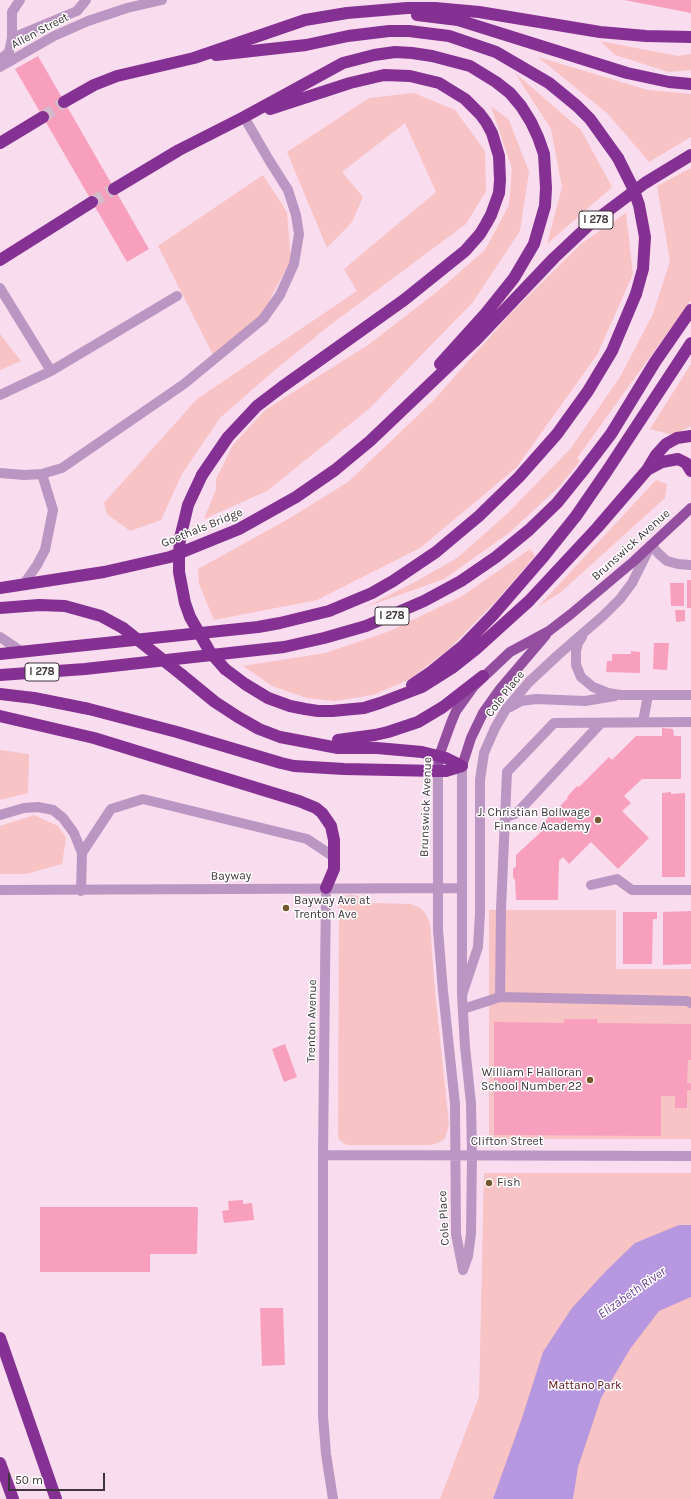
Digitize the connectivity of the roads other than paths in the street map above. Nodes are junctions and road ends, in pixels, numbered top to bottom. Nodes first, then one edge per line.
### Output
1 (20, 0) edge
2 (86, 0) edge
3 (162, 0) edge
4 (372, 11) junction
5 (691, 37) edge
6 (12, 38) junction
7 (194, 58) junction
8 (0, 60) edge
9 (0, 67) edge
10 (691, 84) edge
11 (64, 102) tunnel mouth
12 (43, 116) tunnel mouth
13 (244, 117) junction
14 (0, 143) edge
15 (691, 155) edge
16 (114, 189) tunnel mouth
17 (92, 202) tunnel mouth
18 (0, 260) edge
19 (0, 288) edge
20 (176, 296) dead end
21 (691, 310) edge
22 (691, 343) edge
23 (51, 371) junction
24 (0, 395) edge
25 (386, 425) junction
26 (691, 436) edge
27 (646, 470) junction
28 (691, 471) edge
29 (0, 473) edge
30 (42, 474) junction
31 (691, 508) edge
32 (651, 545) junction
33 (691, 565) edge
34 (23, 585) junction
35 (0, 588) edge
36 (0, 608) edge
37 (589, 628) junction
38 (549, 631) junction
39 (0, 637) edge
40 (22, 652) junction
41 (0, 654) edge
42 (0, 675) edge
43 (483, 676) junction
44 (0, 694) edge
45 (621, 695) junction
46 (648, 695) junction
47 (691, 695) edge
48 (392, 699) junction
49 (506, 709) junction
50 (0, 716) edge
51 (643, 722) junction
52 (691, 722) edge
53 (601, 723) junction
54 (306, 743) junction
55 (440, 756) junction
56 (462, 766) junction
57 (438, 771) junction
58 (0, 815) edge
59 (506, 817) junction
60 (82, 853) junction
61 (334, 857) junction
62 (591, 886) dead end
63 (326, 888) junction
64 (437, 888) junction
65 (462, 888) junction
66 (0, 890) edge
67 (691, 890) edge
68 (81, 891) junction
69 (462, 995) junction
70 (500, 996) junction
71 (691, 1003) edge
72 (463, 1009) junction
73 (323, 1155) junction
74 (456, 1155) junction
75 (472, 1155) junction
76 (691, 1156) edge
77 (0, 1338) edge
78 (0, 1463) edge
79 (13, 1499) edge
80 (56, 1499) edge
81 (333, 1499) edge

1 - 6 street
2 - 6 street
3 - 9 street, Allen Street
4 - 5 highway
4 - 7 highway
4 - 10 highway
6 - 8 street
7 - 11 highway
7 - 40 highway, bridge
12 - 14 highway
13 - 16 highway
13 - 25 highway
13 - 30 street
13 - 48 highway, bridge
15 - 25 highway, I 278
17 - 18 highway
19 - 23 street
20 - 23 street
21 - 42 highway, I 278
22 - 48 highway
23 - 24 street
25 - 34 highway, Goethals Bridge / I 278
26 - 27 highway
27 - 28 highway
27 - 48 highway
29 - 30 street
30 - 34 street
31 - 32 main road, Brunswick Avenue
32 - 33 street
32 - 37 street, Cole Place
32 - 38 main road, Brunswick Avenue
34 - 35 highway, Goethals Bridge / I 278
36 - 54 highway, bridge
37 - 45 street
37 - 49 street, Cole Place
38 - 43 main road, Brunswick Avenue
38 - 56 main road, Brunswick Avenue
39 - 40 street
40 - 41 highway
43 - 54 highway
43 - 55 main road, Brunswick Avenue
44 - 57 highway
45 - 46 street
45 - 49 street
46 - 47 street
46 - 51 street
49 - 69 street, Cole Place
50 - 61 highway
51 - 52 street
51 - 53 street
53 - 59 street
53 - 59 street
54 - 55 highway
55 - 56 highway
55 - 57 main road, Brunswick Avenue
56 - 57 highway
56 - 65 street, Brunswick Avenue
57 - 64 street, Brunswick Avenue
58 - 60 street
59 - 70 street
60 - 61 street
60 - 68 street
61 - 63 highway
62 - 67 street
63 - 64 street, Bayway
63 - 68 street, Bayway
63 - 73 street, Trenton Avenue
64 - 65 street, Bayway
64 - 74 street, Cole Place
65 - 69 street, Cole Place
66 - 68 street, Bayway
69 - 72 street, Cole Place
70 - 71 street
70 - 72 street
72 - 75 street, Cole Place
73 - 74 street, Clifton Street
73 - 81 street, Trenton Avenue
74 - 75 street, Clifton Street
74 - 75 street, Cole Place
75 - 76 street, Clifton Street
77 - 80 highway
78 - 79 highway

